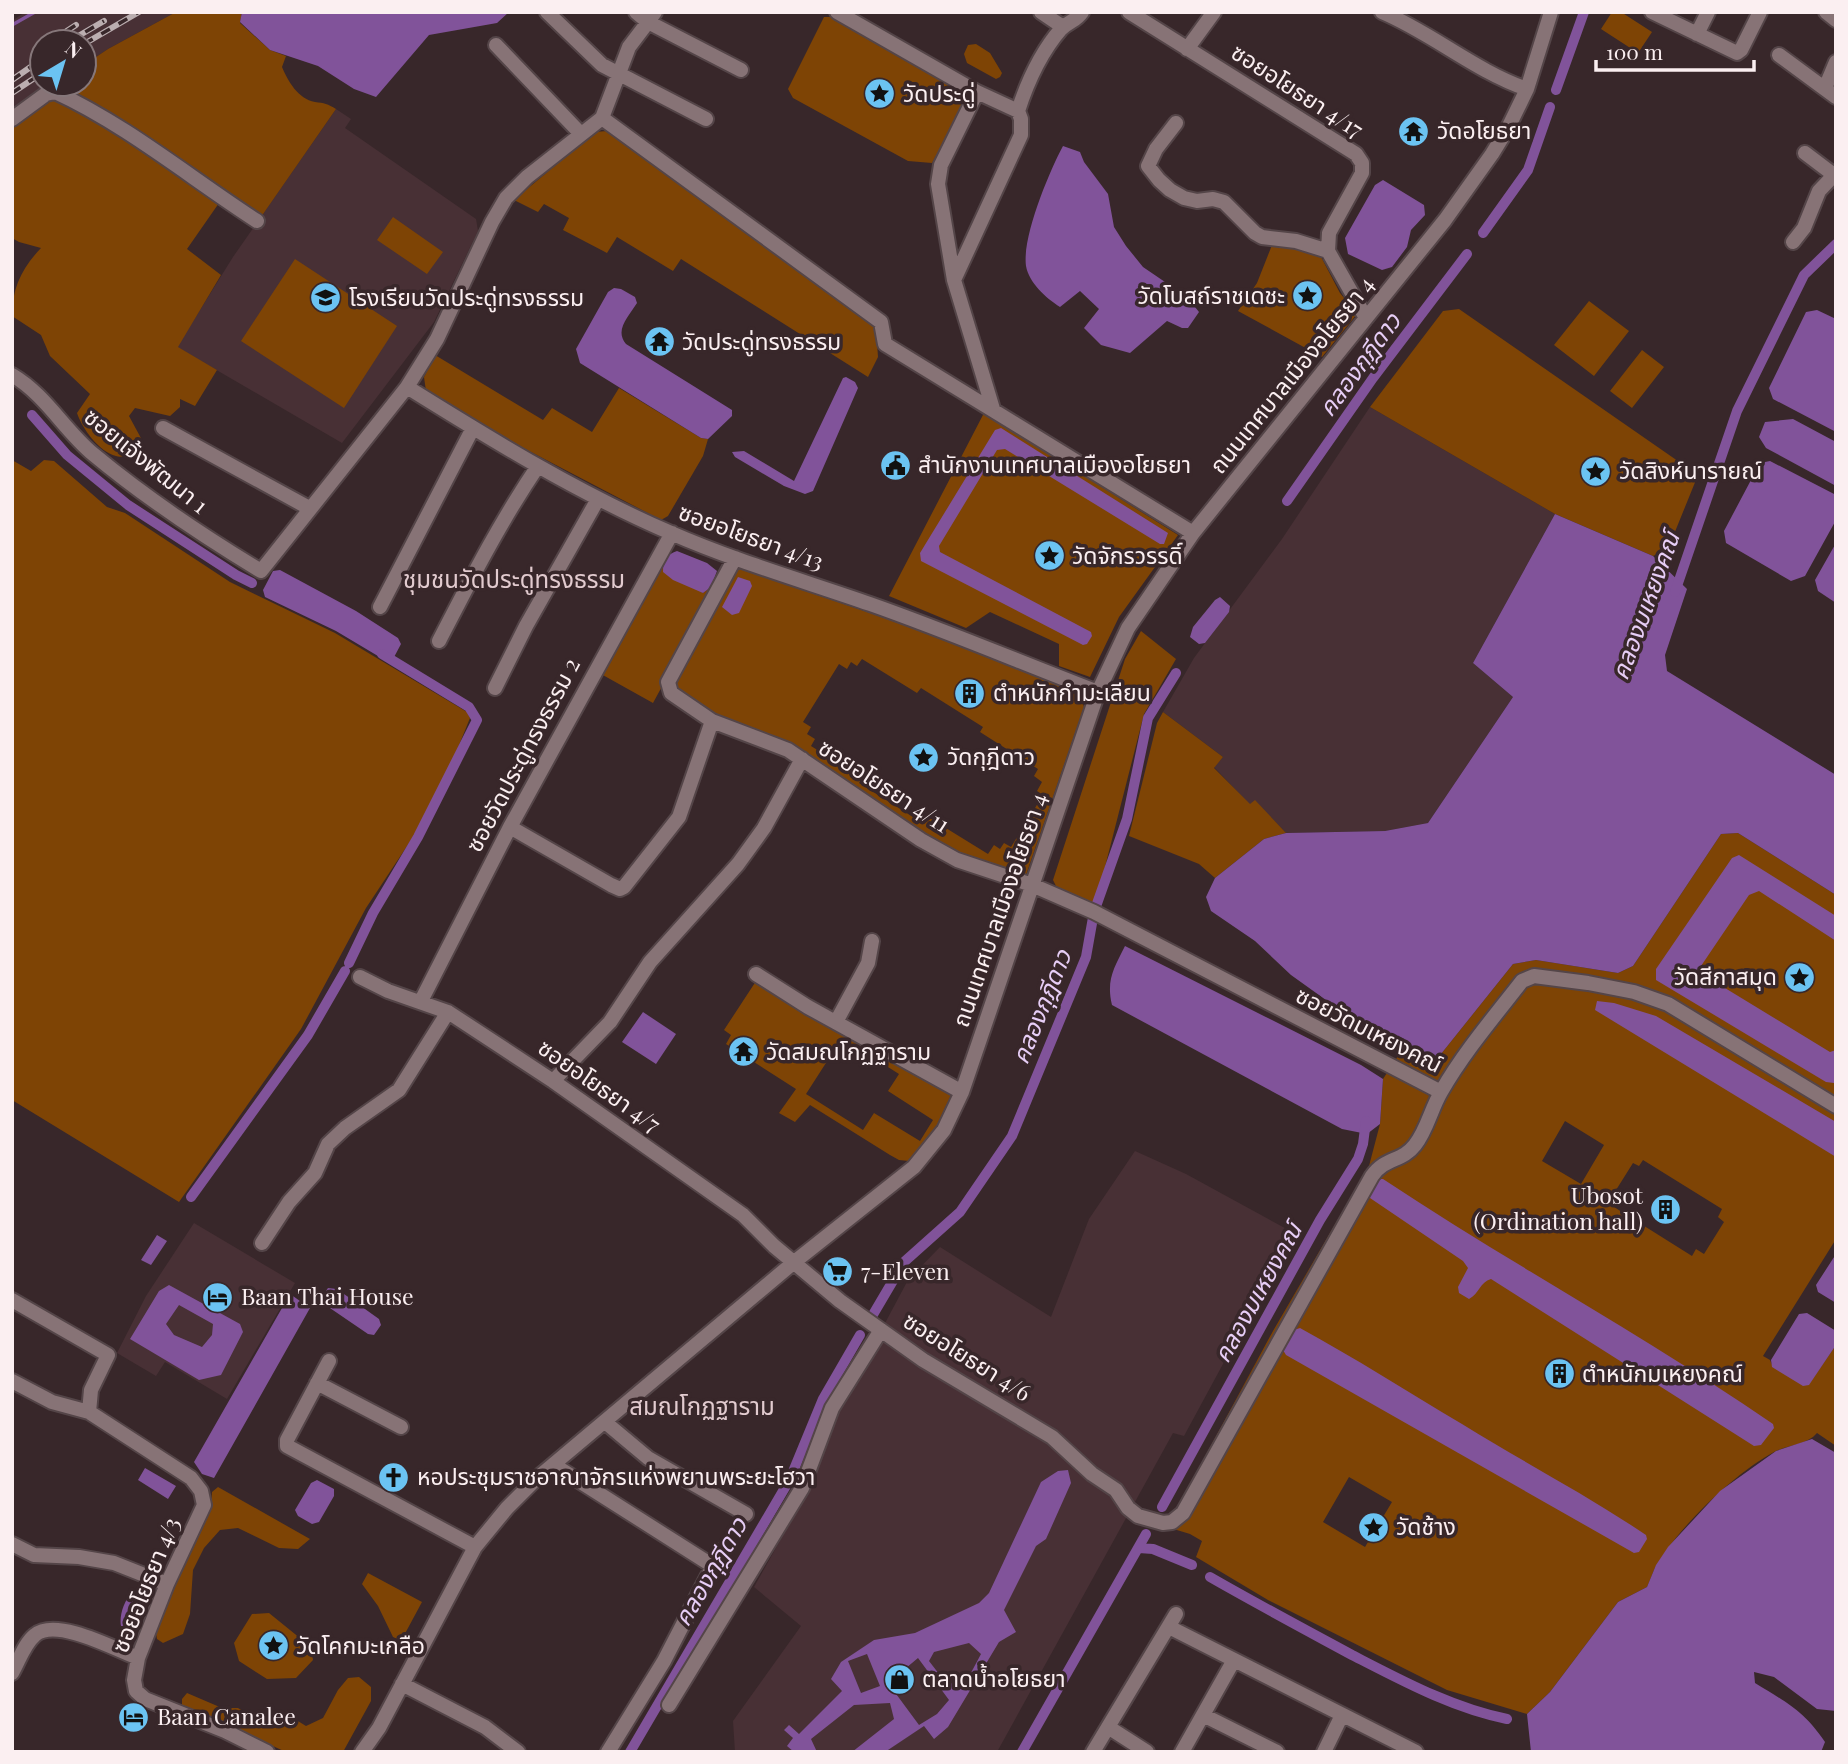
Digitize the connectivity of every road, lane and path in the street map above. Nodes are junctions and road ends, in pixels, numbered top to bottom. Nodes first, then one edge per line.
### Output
1 (547, 12) edge
2 (636, 12) edge
3 (837, 12) edge
4 (1041, 12) edge
5 (1082, 12) edge
6 (1129, 12) edge
7 (1214, 12) edge
8 (1382, 12) edge
9 (1552, 12) edge
10 (1652, 12) edge
11 (1708, 12) edge
12 (1760, 12) edge
13 (1826, 12) edge
14 (1671, 16) edge
15 (651, 17) edge
16 (1836, 20) edge
17 (1063, 27) junction
18 (1697, 34) junction
19 (496, 45) dead end
20 (1187, 48) junction
21 (1779, 55) dead end
22 (1836, 62) edge
23 (741, 70) dead end
24 (618, 75) junction
25 (1527, 89) junction
26 (977, 92) junction
27 (1830, 92) edge
28 (1018, 111) junction
29 (602, 118) junction
30 (12, 119) edge
31 (706, 119) dead end
32 (1176, 123) dead end
33 (581, 134) junction
34 (1805, 153) dead end
35 (1835, 174) edge
36 (257, 221) dead end
37 (1793, 242) dead end
38 (1328, 251) junction
39 (954, 280) junction
40 (1366, 318) junction
41 (12, 375) edge
42 (407, 387) junction
43 (987, 405) junction
44 (163, 428) dead end
45 (473, 428) junction
46 (538, 466) junction
47 (598, 499) junction
48 (309, 508) junction
49 (671, 533) junction
50 (1193, 533) junction
51 (735, 558) junction
52 (380, 607) dead end
53 (439, 641) dead end
54 (495, 688) dead end
55 (1098, 692) junction
56 (712, 721) junction
57 (802, 759) junction
58 (510, 827) junction
59 (1032, 885) junction
60 (872, 941) dead end
61 (756, 974) dead end
62 (360, 977) dead end
63 (421, 1002) junction
64 (448, 1012) junction
65 (836, 1022) junction
66 (553, 1081) junction
67 (962, 1092) junction
68 (1441, 1092) junction
69 (1836, 1106) edge
70 (262, 1243) dead end
71 (793, 1263) junction
72 (12, 1300) edge
73 (881, 1330) junction
74 (329, 1361) dead end
75 (12, 1381) edge
76 (317, 1383) junction
77 (89, 1412) junction
78 (605, 1422) junction
79 (401, 1427) dead end
80 (554, 1465) junction
81 (746, 1514) dead end
82 (12, 1544) edge
83 (727, 1546) dead end
84 (475, 1547) junction
85 (713, 1566) junction
86 (167, 1584) junction
87 (138, 1658) junction
88 (1234, 1660) junction
89 (12, 1673) edge
90 (402, 1684) junction
91 (669, 1706) dead end
92 (1203, 1715) junction
93 (1342, 1715) junction
94 (1108, 1727) junction
95 (379, 1728) junction
96 (267, 1752) edge
97 (362, 1752) edge
98 (369, 1752) edge
99 (518, 1752) edge
100 (608, 1752) edge
101 (1093, 1752) edge
102 (1147, 1752) edge
103 (1182, 1752) edge
104 (1277, 1752) edge
105 (1324, 1752) edge
106 (1416, 1752) edge

1 - 24 street
2 - 15 street
3 - 26 street
4 - 17 street
5 - 17 street
6 - 20 street, ซอยอโยธยา 4/17
7 - 20 street
8 - 25 street
9 - 25 street, ถนนเทศบาลเมืองอโยธยา 4
10 - 14 street
11 - 18 street
12 - 18 street
13 - 16 street
14 - 18 street
15 - 23 street
15 - 24 street
17 - 28 street
19 - 33 street
20 - 38 street, ซอยอโยธยา 4/17
21 - 27 street
22 - 27 street
24 - 29 street
24 - 31 street
25 - 40 street, ถนนเทศบาลเมืองอโยธยา 4
26 - 28 street
26 - 39 street
28 - 39 street
29 - 33 street
29 - 43 street
30 - 36 street
32 - 38 street
33 - 42 street
34 - 35 street
35 - 37 street
38 - 40 street
39 - 43 street
40 - 50 street, ถนนเทศบาลเมืองอโยธยา 4
41 - 48 street, ซอยแจ้งพัฒนา 1
42 - 45 street, ซอยอโยธยา 4/13
42 - 48 street
43 - 50 street
44 - 48 street
45 - 46 street, ซอยอโยธยา 4/13
45 - 52 street
46 - 47 street, ซอยอโยธยา 4/13
46 - 53 street
47 - 49 street, ซอยอโยธยา 4/13
47 - 54 street
49 - 51 street, ซอยอโยธยา 4/13
49 - 58 street, ซอยวัดประดู่ทรงธรรม 2
50 - 55 street, ถนนเทศบาลเมืองอโยธยา 4
51 - 55 street, ซอยอโยธยา 4/13
51 - 56 street, ซอยอโยธยา 4/11
55 - 59 street, ถนนเทศบาลเมืองอโยธยา 4
56 - 57 street, ซอยอโยธยา 4/11
56 - 58 street
57 - 59 street, ซอยอโยธยา 4/11
57 - 66 street
58 - 63 street, ซอยวัดประดู่ทรงธรรม 2
59 - 67 street, ถนนเทศบาลเมืองอโยธยา 4
59 - 68 street, ซอยวัดมเหยงคณ์
60 - 65 street
61 - 65 street
62 - 63 street, ซอยอโยธยา 4/7
63 - 64 street, ซอยอโยธยา 4/7
64 - 66 street, ซอยอโยธยา 4/7
64 - 70 street
65 - 67 street
66 - 71 street, ซอยอโยธยา 4/7
67 - 71 street, ถนนเทศบาลเมืองอโยธยา 4
68 - 69 street, ซอยวัดมเหยงคณ์
68 - 73 street, ซอยอโยธยา 4/6
71 - 73 street, ซอยอโยธยา 4/6
71 - 78 street, ถนนเทศบาลเมืองอโยธยา 4
72 - 77 street
73 - 91 street
74 - 76 street
75 - 77 street, ซอยอโยธยา 4/3
76 - 79 street
76 - 84 street
77 - 86 street, ซอยอโยธยา 4/3
78 - 80 street, ถนนเทศบาลเมืองอโยธยา 4
78 - 81 street
80 - 84 street, ถนนเทศบาลเมืองอโยธยา 4
80 - 85 street
82 - 86 street
83 - 85 street
84 - 90 street, ถนนเทศบาลเมืองอโยธยา 4
85 - 100 street
86 - 87 street, ซอยอโยธยา 4/3
87 - 89 street
87 - 96 street, ซอยอโยธยา 4/3
88 - 92 street
88 - 93 street
88 - 94 street
90 - 95 street, ถนนเทศบาลเมืองอโยธยา 4
90 - 99 street
92 - 103 street
92 - 104 street
93 - 105 street
93 - 106 street
94 - 101 street
94 - 102 street
95 - 97 street, ถนนเทศบาลเมืองอโยธยา 4
95 - 98 street, ถนนเทศบาลเมืองอโยธยา 4

